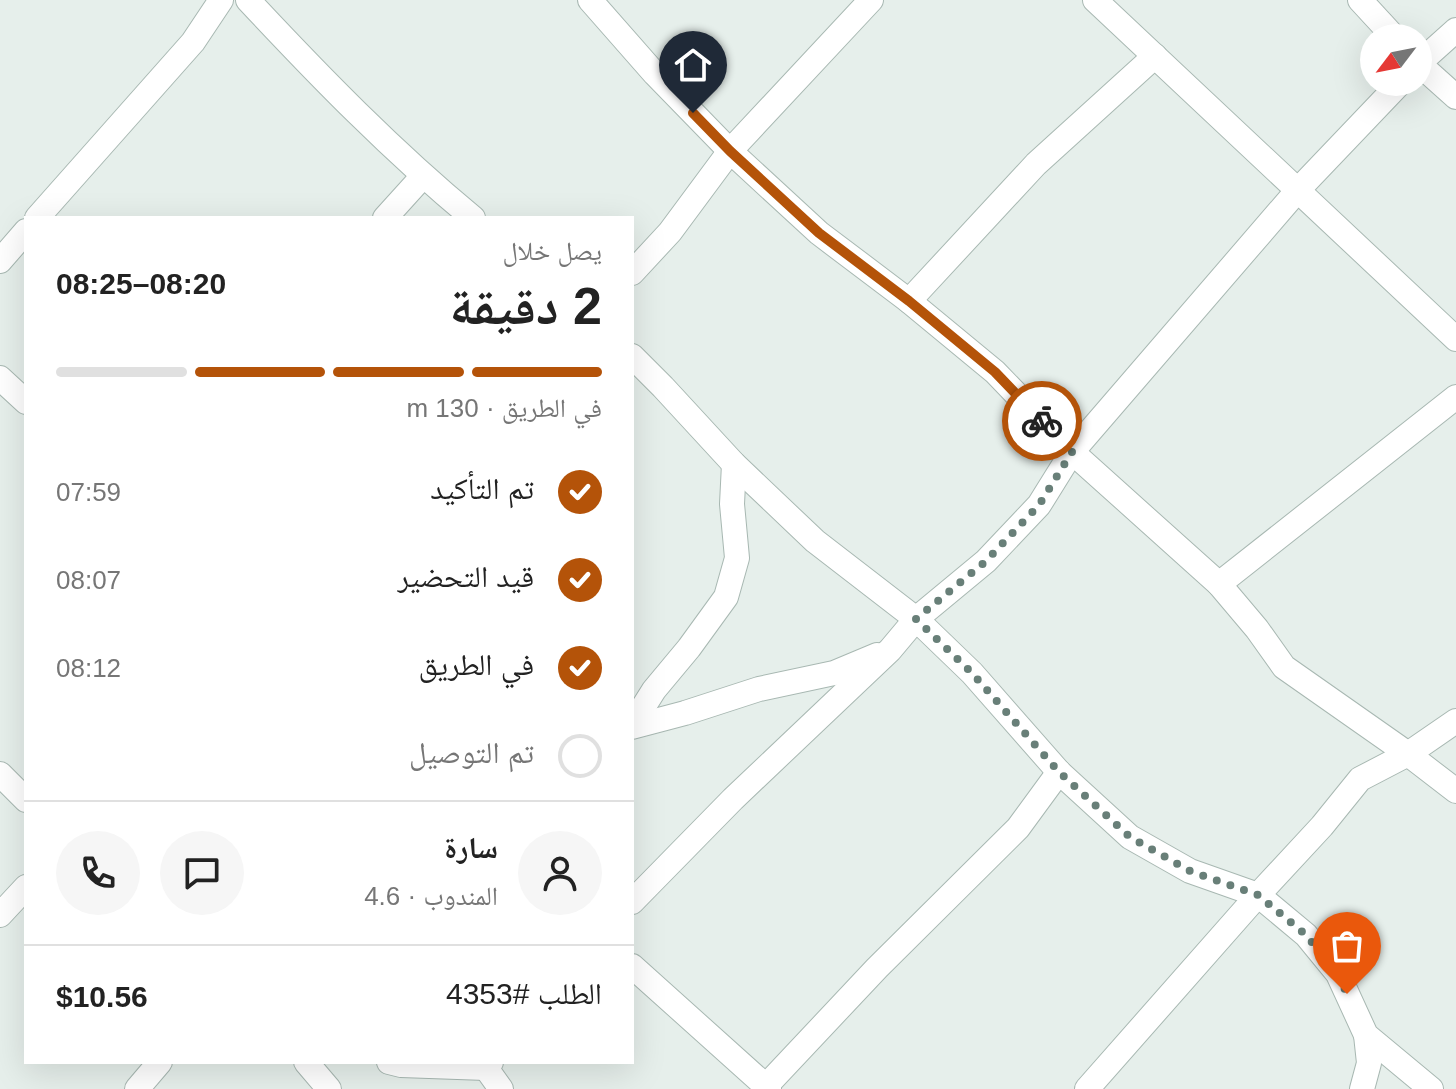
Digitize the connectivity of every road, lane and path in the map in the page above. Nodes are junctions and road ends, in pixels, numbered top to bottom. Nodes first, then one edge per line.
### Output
1 (221, 0) edge
2 (248, 0) edge
3 (590, 0) edge
4 (871, 0) edge
5 (1095, 0) edge
6 (1360, 0) edge
7 (1382, 24) edge
8 (1456, 30) edge
9 (1432, 51) edge
10 (1155, 56) junction
11 (1432, 76) edge
12 (1388, 96) edge
13 (1456, 97) edge
14 (730, 151) junction
15 (423, 176) junction
16 (1297, 191) junction
17 (39, 216) edge
18 (387, 216) edge
19 (471, 216) edge
20 (24, 233) edge
21 (0, 261) edge
22 (634, 271) edge
23 (909, 301) junction
24 (1456, 339) edge
25 (634, 358) edge
26 (0, 378) edge
27 (1456, 397) edge
28 (24, 400) edge
29 (1072, 452) junction
30 (734, 464) junction
31 (1219, 584) junction
32 (916, 619) junction
33 (890, 650) junction
34 (1456, 721) edge
35 (634, 723) edge
36 (634, 726) edge
37 (1408, 754) junction
38 (1059, 772) junction
39 (0, 774) edge
40 (1456, 791) edge
41 (24, 798) edge
42 (24, 889) edge
43 (1258, 895) junction
44 (634, 900) edge
45 (0, 915) edge
46 (634, 968) edge
47 (1366, 1035) junction
48 (158, 1064) edge
49 (308, 1064) edge
50 (397, 1064) edge
51 (489, 1065) edge
52 (767, 1087) edge
53 (137, 1089) edge
54 (329, 1089) edge
55 (501, 1089) edge
56 (1087, 1089) edge
57 (1362, 1089) edge
58 (1431, 1089) edge

1 - 17 street
2 - 15 street
3 - 14 street
4 - 14 street
5 - 10 street
6 - 7 street
8 - 9 street
10 - 16 street
10 - 23 street
11 - 13 street
12 - 16 street
14 - 22 street
14 - 23 street
15 - 18 street
15 - 19 street
16 - 24 street
16 - 29 street
20 - 21 street
23 - 29 street
25 - 30 street
26 - 28 street
27 - 31 street
29 - 31 street
29 - 32 street
30 - 32 street
30 - 35 street
31 - 37 street
32 - 33 street
32 - 38 street
33 - 36 street
33 - 44 street
34 - 37 street
37 - 40 street
37 - 43 street
38 - 43 street
38 - 52 street
39 - 41 street
42 - 45 street
43 - 47 street
43 - 56 street
46 - 52 street
47 - 57 street
47 - 58 street
48 - 53 street
49 - 54 street
50 - 51 street
51 - 55 street

